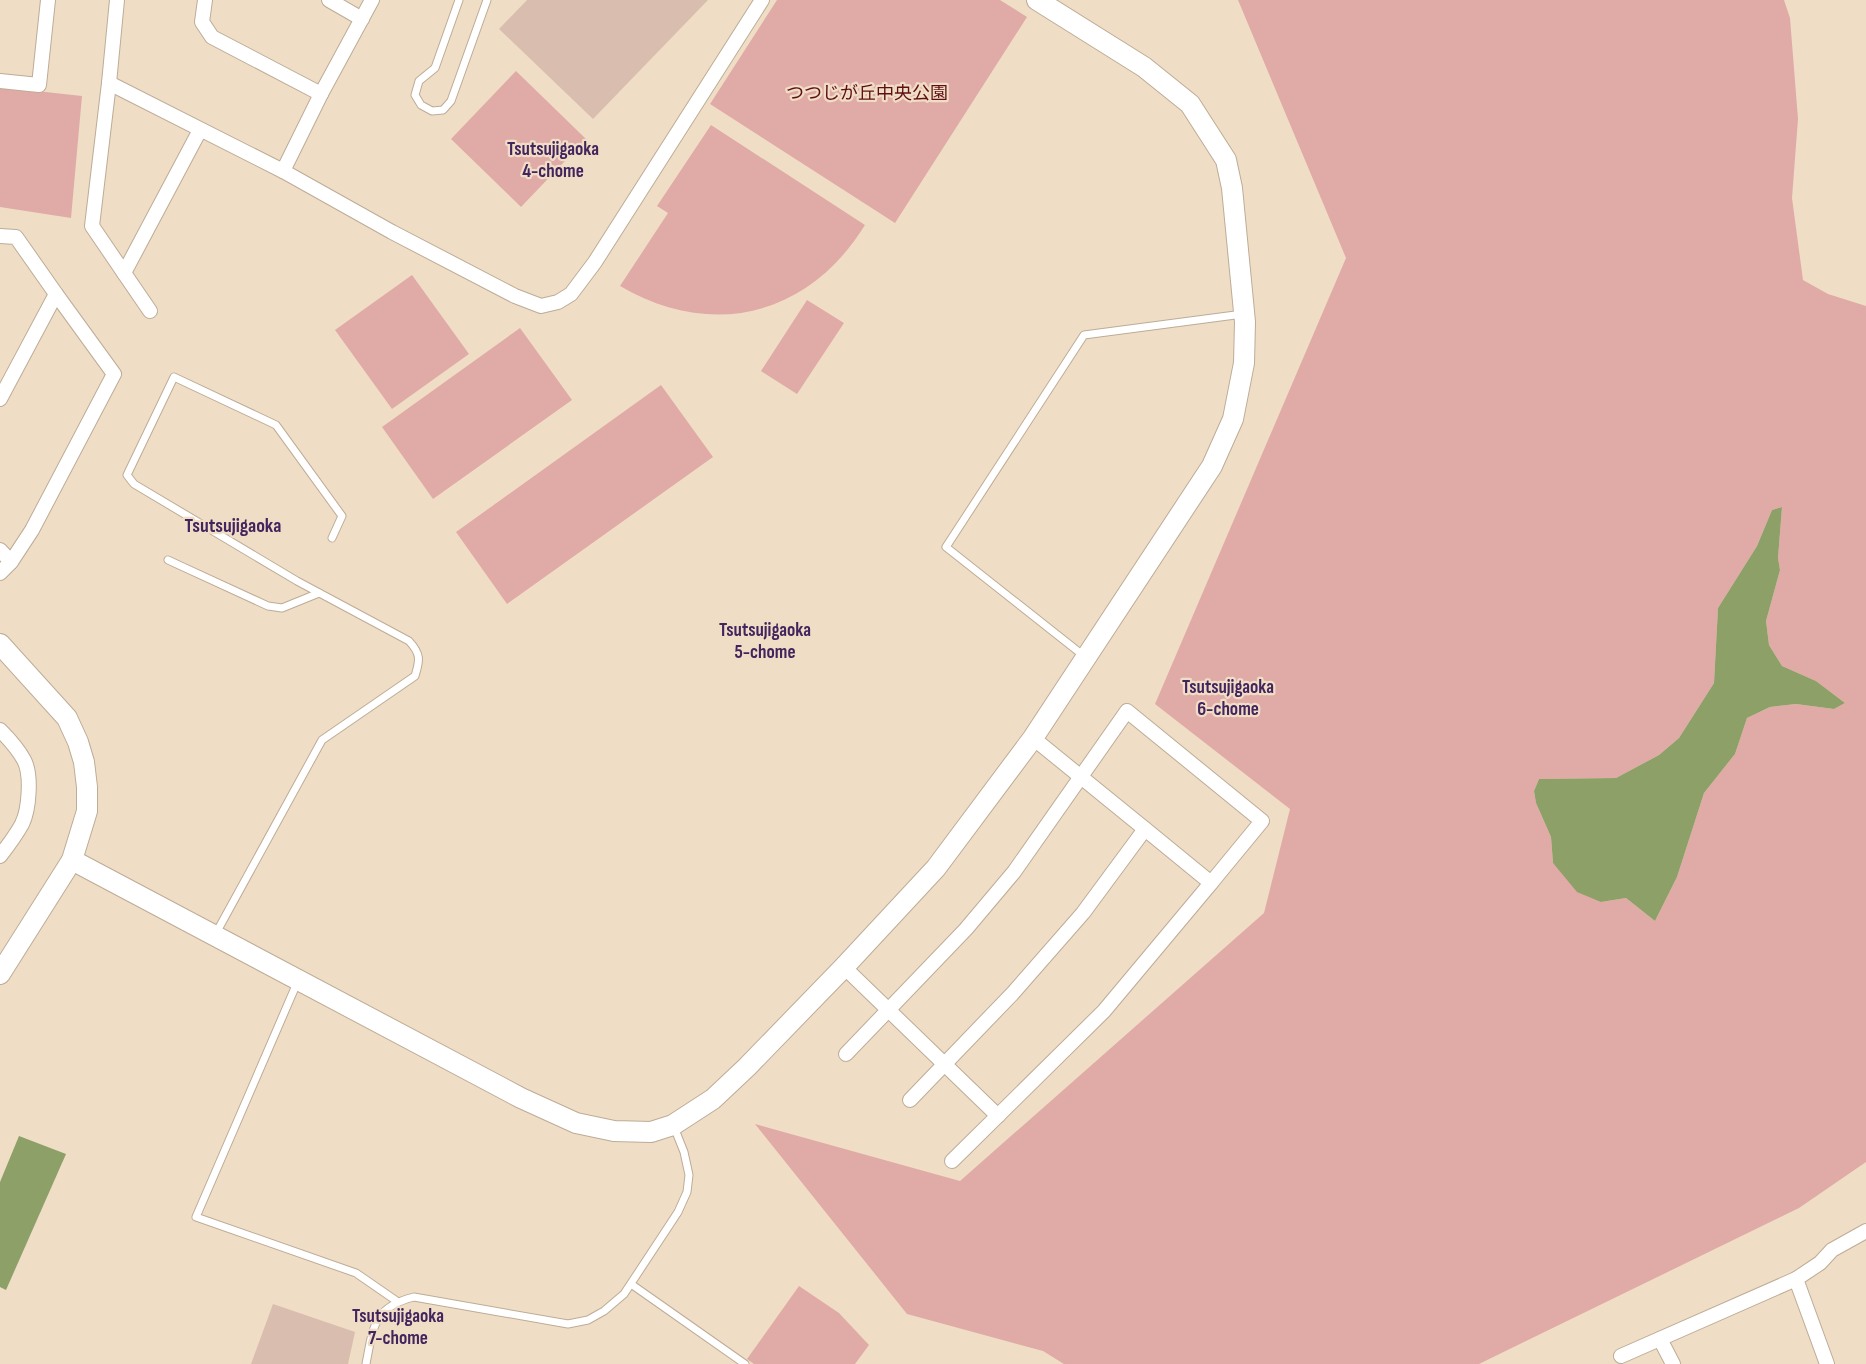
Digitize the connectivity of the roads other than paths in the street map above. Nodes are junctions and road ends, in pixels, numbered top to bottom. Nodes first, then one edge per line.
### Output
1 (48, 0) edge
2 (117, 0) edge
3 (205, 0) edge
4 (329, 0) edge
5 (372, 0) edge
6 (459, 0) edge
7 (487, 0) edge
8 (762, 0) edge
9 (1046, 2) edge
10 (362, 19) junction
11 (0, 81) edge
12 (109, 83) junction
13 (321, 94) junction
14 (200, 130) junction
15 (283, 171) junction
16 (0, 236) edge
17 (124, 272) junction
18 (56, 294) junction
19 (150, 311) dead end
20 (1244, 314) junction
21 (0, 399) edge
22 (332, 538) dead end
23 (0, 550) edge
24 (168, 560) dead end
25 (11, 562) junction
26 (0, 573) edge
27 (320, 593) junction
28 (0, 644) edge
29 (1086, 658) junction
30 (0, 730) edge
31 (1033, 738) junction
32 (1081, 777) junction
33 (1145, 829) junction
34 (0, 856) edge
35 (72, 860) junction
36 (1211, 883) junction
37 (215, 936) junction
38 (844, 967) junction
39 (0, 974) edge
40 (298, 980) junction
41 (889, 1011) junction
42 (846, 1054) dead end
43 (945, 1064) junction
44 (910, 1100) dead end
45 (998, 1116) junction
46 (673, 1125) junction
47 (952, 1162) dead end
48 (1866, 1231) edge
49 (1796, 1279) junction
50 (631, 1284) junction
51 (398, 1302) junction
52 (1660, 1339) junction
53 (1621, 1356) dead end
54 (366, 1364) edge
55 (745, 1364) edge
56 (1673, 1364) edge
57 (1827, 1364) edge

1 - 11 street
2 - 12 street
3 - 13 street
4 - 10 street
5 - 10 street
6 - 7 lane
8 - 15 street
9 - 20 street
10 - 13 street
12 - 14 street
12 - 17 street
13 - 15 street
14 - 15 street
14 - 17 street
16 - 18 street
17 - 19 street
18 - 21 street
18 - 25 street
20 - 29 street
20 - 29 lane
22 - 27 lane
23 - 25 street
24 - 27 lane
25 - 26 street
27 - 37 lane
28 - 35 street
29 - 31 street
30 - 34 street
31 - 32 street
31 - 38 street
32 - 33 street
32 - 36 street
32 - 41 street
33 - 36 street
33 - 43 street
35 - 37 street
35 - 39 street
36 - 45 street
37 - 40 street
38 - 41 street
38 - 46 street
40 - 46 street
40 - 51 lane
41 - 42 street
41 - 43 street
43 - 44 street
43 - 45 street
45 - 47 street
46 - 50 lane
48 - 49 street
49 - 52 street
49 - 57 street
50 - 51 lane
50 - 55 lane
51 - 54 lane
52 - 53 street
52 - 56 street

